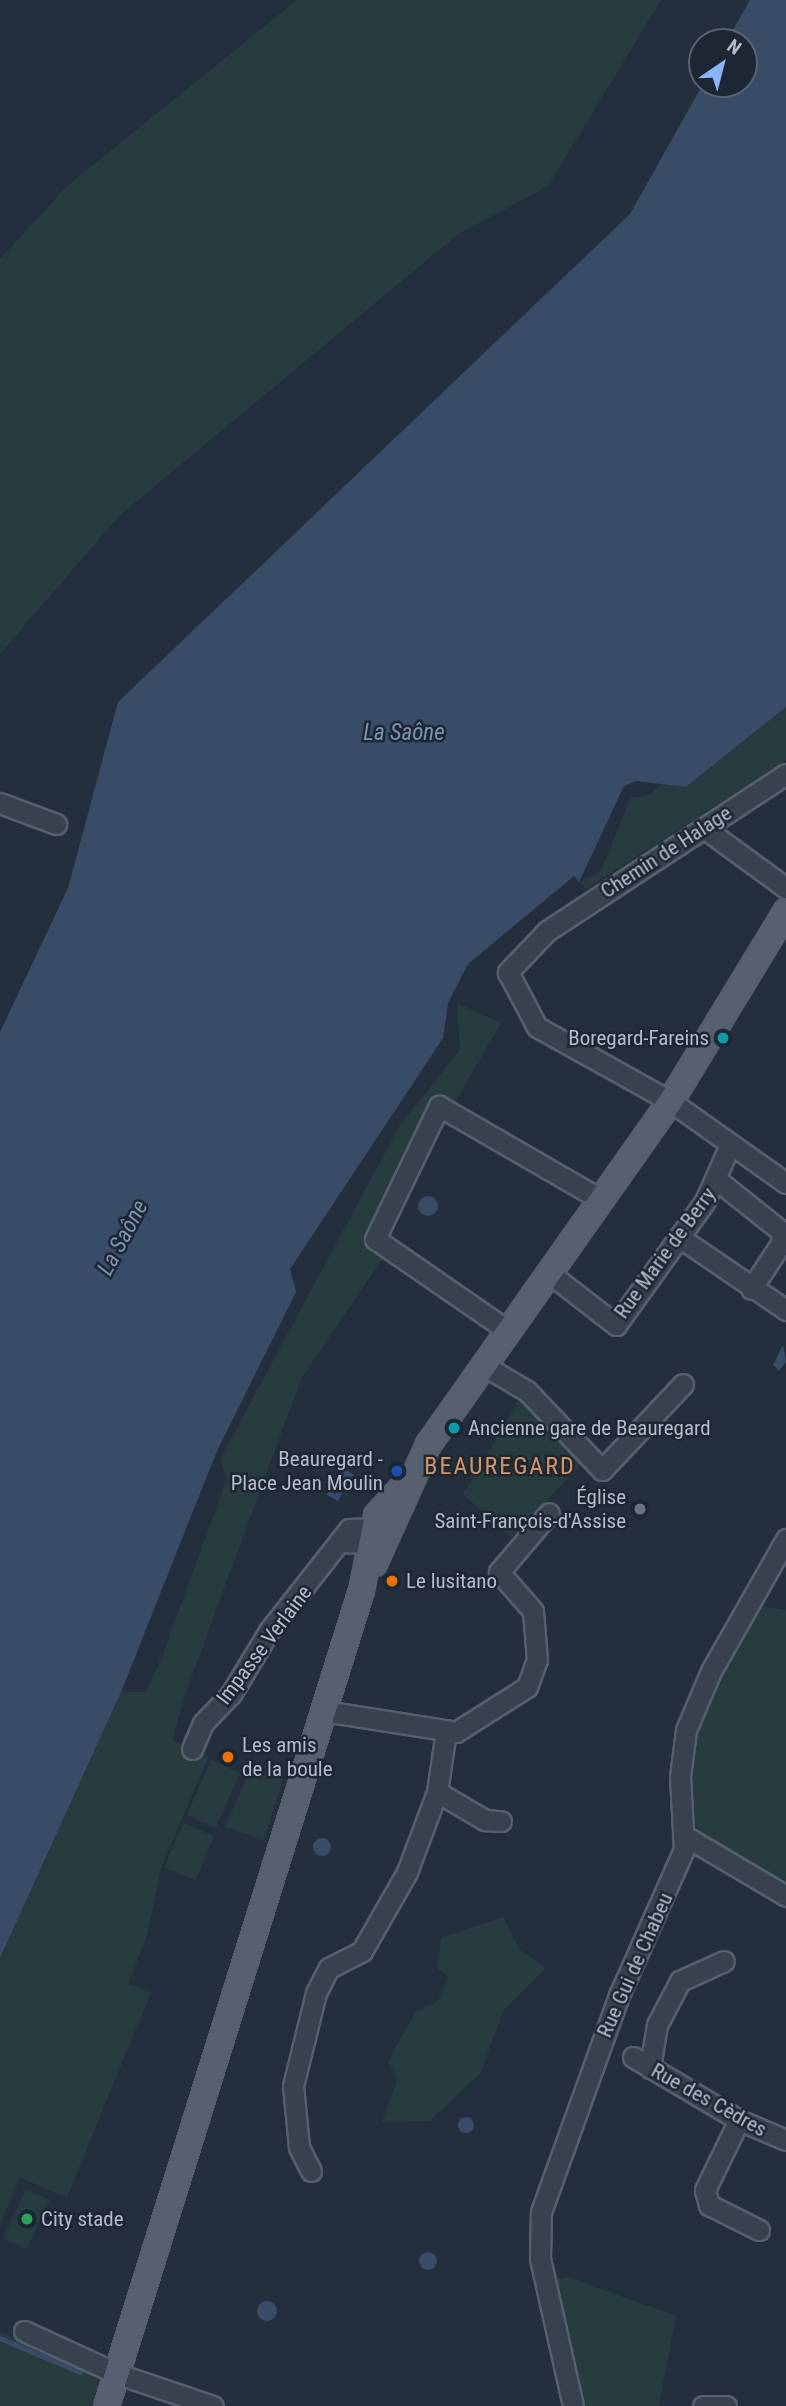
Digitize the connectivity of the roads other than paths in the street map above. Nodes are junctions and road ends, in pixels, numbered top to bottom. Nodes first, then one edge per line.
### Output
1 (786, 774) edge
2 (0, 803) edge
3 (56, 824) dead end
4 (704, 828) junction
5 (786, 888) edge
6 (786, 911) edge
7 (670, 1101) junction
8 (730, 1145) junction
9 (717, 1180) junction
10 (786, 1183) edge
11 (603, 1200) junction
12 (679, 1237) junction
13 (549, 1273) junction
14 (751, 1289) junction
15 (786, 1310) edge
16 (507, 1330) junction
17 (483, 1365) junction
18 (683, 1384) dead end
19 (549, 1513) dead end
20 (377, 1536) junction
21 (786, 1539) edge
22 (324, 1711) junction
23 (446, 1731) junction
24 (192, 1749) dead end
25 (438, 1792) junction
26 (501, 1821) dead end
27 (683, 1842) junction
28 (786, 1896) edge
29 (724, 1961) dead end
30 (633, 2057) dead end
31 (650, 2068) junction
32 (739, 2120) junction
33 (786, 2140) edge
34 (311, 2171) dead end
35 (759, 2230) dead end
36 (24, 2331) dead end
37 (118, 2374) junction
38 (106, 2406) edge
39 (213, 2406) edge
40 (573, 2406) edge
41 (703, 2406) edge
42 (726, 2406) edge

1 - 4 street, Chemin de Halage
2 - 3 street
4 - 5 street
4 - 7 street, Chemin de Halage
6 - 7 main road
7 - 8 street
7 - 11 main road
8 - 9 street, Rue Marie de Berry
8 - 10 street
9 - 12 street, Rue Marie de Berry
9 - 14 street
11 - 13 main road
11 - 16 street
12 - 13 street, Rue Marie de Berry
12 - 14 street
13 - 16 main road
14 - 15 street
16 - 17 main road
17 - 18 street
17 - 20 main road
19 - 23 street
20 - 22 main road
20 - 24 street, Impasse Verlaine
21 - 27 street, Rue Gui de Chabeu
22 - 23 street
22 - 37 main road
23 - 25 street
25 - 26 street
25 - 34 street
27 - 28 street
27 - 40 street, Rue Gui de Chabeu
29 - 31 street
30 - 31 street, Rue des Cèdres
31 - 32 street, Rue des Cèdres
32 - 33 street, Rue des Cèdres
32 - 35 street
36 - 37 street
37 - 38 main road
37 - 39 street
41 - 42 street

